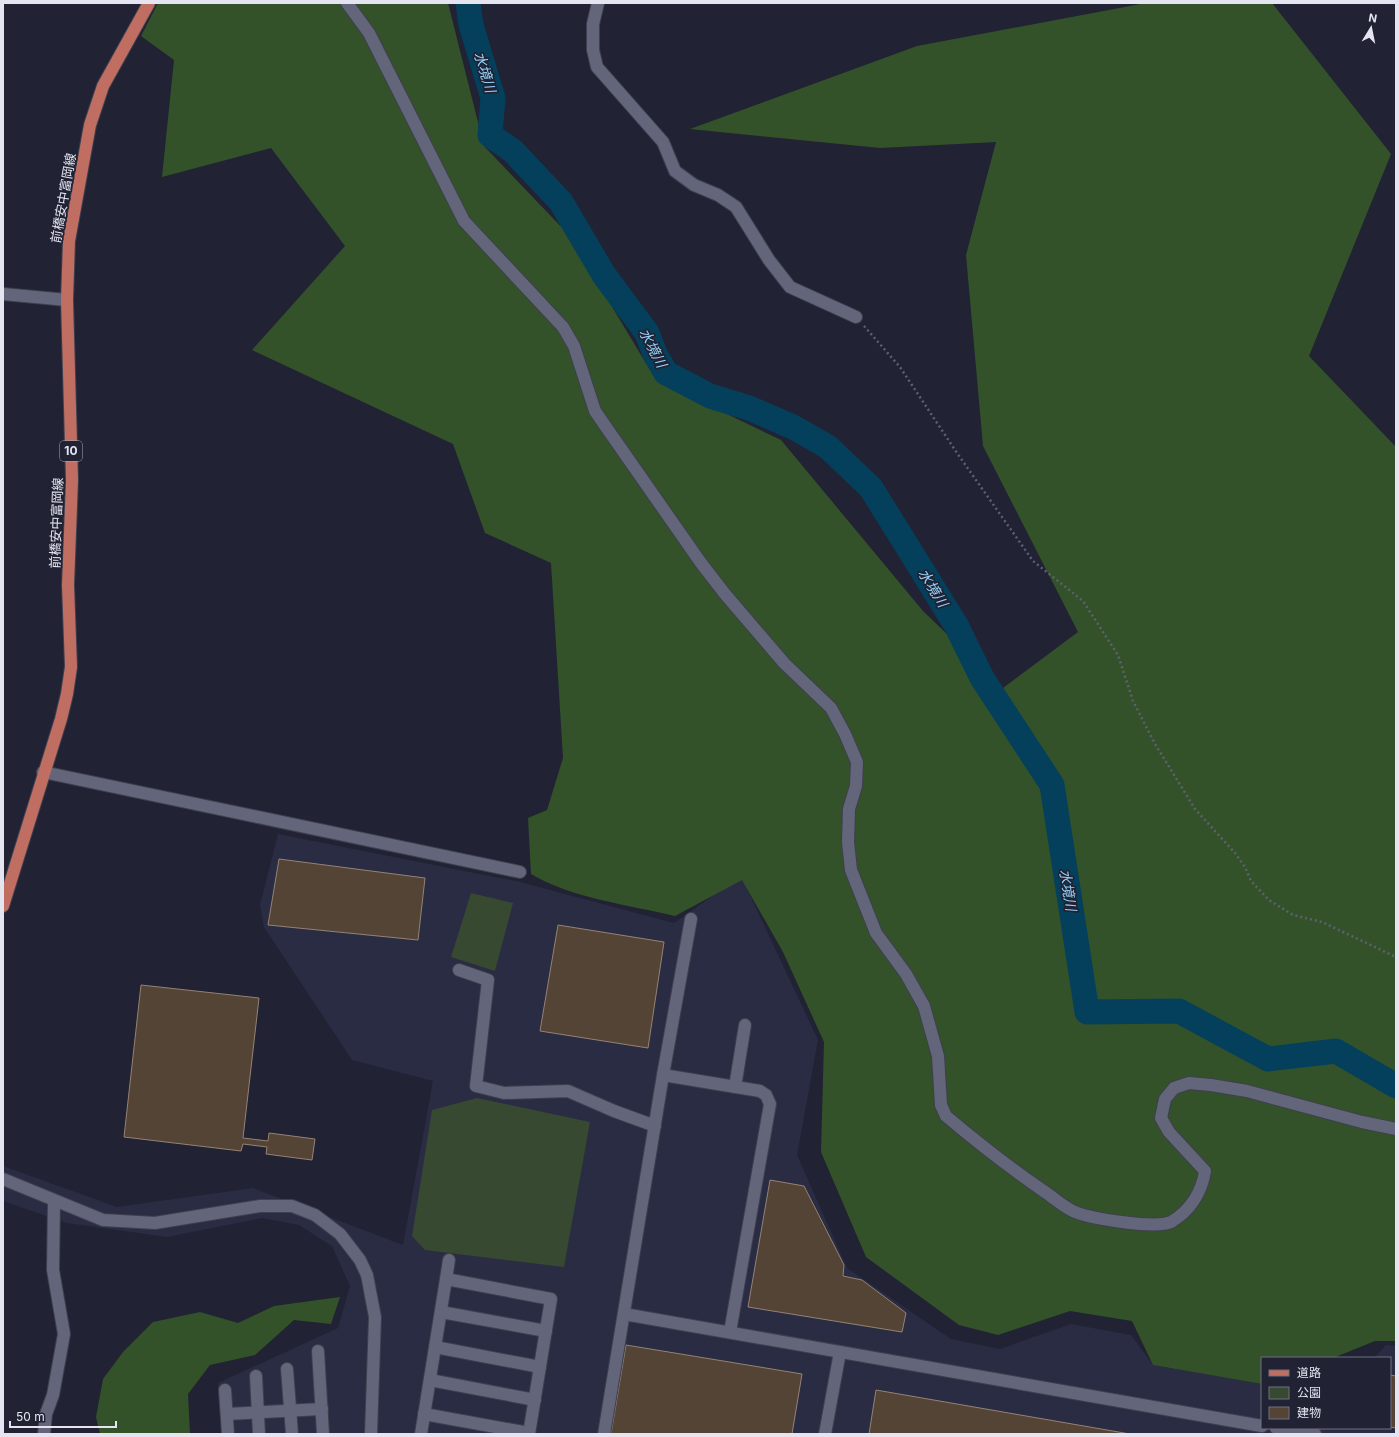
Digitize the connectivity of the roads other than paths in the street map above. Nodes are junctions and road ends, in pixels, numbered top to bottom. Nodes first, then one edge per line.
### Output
1 (148, 3) edge
2 (346, 3) edge
3 (598, 3) edge
4 (3, 294) edge
5 (67, 300) junction
6 (856, 317) road end
7 (43, 772) junction
8 (520, 872) dead end
9 (3, 906) edge
10 (691, 919) dead end
11 (459, 970) dead end
12 (745, 1025) dead end
13 (663, 1075) junction
14 (735, 1087) junction
15 (655, 1126) junction
16 (1396, 1129) edge
17 (3, 1179) edge
18 (54, 1201) junction
19 (449, 1260) dead end
20 (446, 1279) junction
21 (441, 1312) junction
22 (624, 1314) junction
23 (546, 1331) junction
24 (730, 1332) junction
25 (435, 1347) junction
26 (318, 1351) dead end
27 (840, 1352) junction
28 (540, 1367) junction
29 (287, 1369) dead end
30 (256, 1376) dead end
31 (430, 1380) junction
32 (225, 1390) dead end
33 (535, 1400) junction
34 (322, 1409) junction
35 (290, 1410) junction
36 (258, 1412) junction
37 (227, 1414) junction
38 (424, 1414) junction
39 (1261, 1426) edge
40 (1238, 1428) edge
41 (1282, 1429) edge
42 (44, 1434) edge
43 (228, 1434) edge
44 (260, 1434) edge
45 (292, 1434) edge
46 (324, 1434) edge
47 (371, 1434) edge
48 (421, 1434) edge
49 (529, 1434) edge
50 (604, 1434) edge
51 (825, 1434) edge
52 (1315, 1434) edge

1 - 5 main road, 前橋安中富岡線 / 10
2 - 16 street
3 - 6 street
4 - 5 street
5 - 7 main road, 前橋安中富岡線 / 10
7 - 8 street
7 - 9 main road, 前橋安中富岡線 / 10
10 - 13 street
11 - 15 street
12 - 14 street
13 - 14 street
13 - 15 street
14 - 24 street
15 - 22 street
17 - 18 street
18 - 42 street
18 - 47 street
19 - 20 street
20 - 21 street
20 - 23 street
21 - 23 street
21 - 25 street
22 - 24 street
22 - 50 street
23 - 28 street
24 - 27 street
25 - 28 street
25 - 31 street
26 - 34 street
27 - 40 street
27 - 51 street
28 - 33 street
29 - 35 street
30 - 36 street
31 - 33 street
31 - 38 street
32 - 37 street
33 - 49 street
34 - 35 street
34 - 46 street
35 - 36 street
35 - 45 street
36 - 37 street
36 - 44 street
37 - 43 street
38 - 48 street
38 - 49 street
39 - 40 street
41 - 52 street

